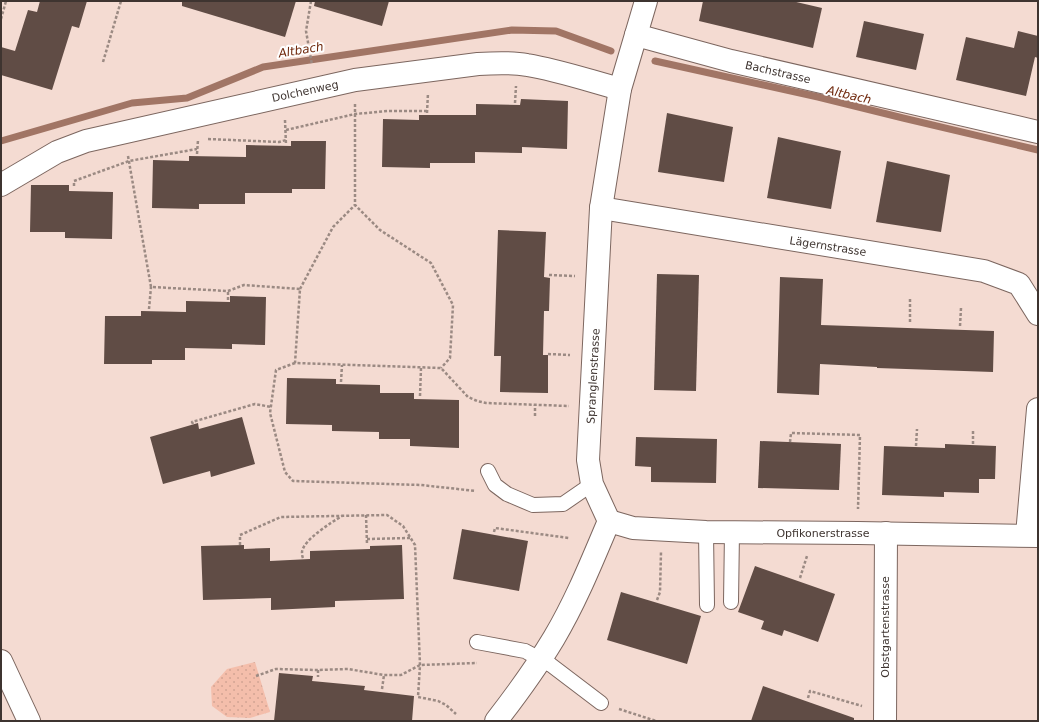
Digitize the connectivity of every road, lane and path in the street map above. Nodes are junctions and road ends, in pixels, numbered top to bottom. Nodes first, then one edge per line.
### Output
1 (6, 1) edge
2 (121, 1) edge
3 (311, 1) edge
4 (646, 1) edge
5 (1, 19) edge
6 (636, 35) junction
7 (103, 62) dead end
8 (313, 72) dead end
9 (356, 80) junction
10 (620, 89) junction
11 (427, 111) dead end
12 (356, 114) junction
13 (286, 130) dead end
14 (124, 132) junction
15 (1038, 132) edge
16 (205, 138) dead end
17 (286, 140) dead end
18 (197, 148) dead end
19 (129, 161) junction
20 (1, 185) edge
21 (74, 186) dead end
22 (356, 205) junction
23 (601, 208) junction
24 (549, 275) dead end
25 (578, 277) dead end
26 (151, 287) junction
27 (300, 289) junction
28 (228, 291) junction
29 (910, 299) dead end
30 (228, 300) dead end
31 (961, 308) dead end
32 (149, 309) dead end
33 (1038, 314) edge
34 (910, 323) dead end
35 (960, 326) dead end
36 (548, 354) dead end
37 (576, 355) dead end
38 (295, 363) junction
39 (342, 365) junction
40 (420, 368) junction
41 (441, 368) junction
42 (341, 382) dead end
43 (420, 396) dead end
44 (535, 405) junction
45 (271, 407) junction
46 (575, 407) dead end
47 (1038, 409) edge
48 (535, 416) dead end
49 (193, 424) dead end
50 (917, 430) dead end
51 (973, 431) dead end
52 (790, 442) dead end
53 (973, 444) dead end
54 (916, 446) dead end
55 (488, 471) dead end
56 (592, 484) junction
57 (507, 494) junction
58 (366, 515) junction
59 (858, 515) dead end
60 (342, 516) junction
61 (609, 521) junction
62 (494, 532) dead end
63 (706, 532) junction
64 (732, 532) junction
65 (886, 533) junction
66 (1032, 536) edge
67 (411, 538) junction
68 (569, 538) dead end
69 (367, 539) junction
70 (367, 544) dead end
71 (240, 545) dead end
72 (662, 549) dead end
73 (809, 552) dead end
74 (303, 558) dead end
75 (800, 578) dead end
76 (657, 600) dead end
77 (731, 602) dead end
78 (707, 605) dead end
79 (477, 642) dead end
80 (541, 659) junction
81 (1, 661) edge
82 (478, 663) dead end
83 (420, 665) junction
84 (318, 670) junction
85 (256, 676) dead end
86 (384, 676) junction
87 (318, 677) dead end
88 (382, 689) dead end
89 (808, 698) dead end
90 (601, 703) joint
91 (865, 707) dead end
92 (456, 714) dead end
93 (29, 721) edge
94 (496, 721) edge
95 (656, 721) edge
96 (885, 721) edge

1 - 5 path
2 - 7 path
3 - 8 path
4 - 6 street, Spranglenstrasse
6 - 10 street, Spranglenstrasse
6 - 15 street, Bachstrasse
9 - 10 street, Dolchenweg
9 - 12 path
9 - 14 street, Dolchenweg
10 - 23 street, Spranglenstrasse
11 - 12 path
12 - 13 path
12 - 22 path
14 - 19 path
14 - 20 street, Dolchenweg
16 - 17 path
18 - 19 path
19 - 21 path
19 - 26 path
22 - 27 path
22 - 41 path
23 - 33 street, Lägernstrasse
23 - 56 street, Spranglenstrasse
24 - 25 path
26 - 28 path
26 - 32 path
27 - 28 path
27 - 38 path
28 - 30 path
29 - 34 path
31 - 35 path
36 - 37 path
38 - 39 path
38 - 45 path
39 - 40 path
39 - 42 path
40 - 41 path
40 - 43 path
41 - 44 path
44 - 46 path
44 - 48 path
45 - 49 path
45 - 57 path
47 - 66 street
50 - 54 path
51 - 53 path
52 - 59 path
55 - 57 lane
56 - 57 lane
56 - 61 street, Spranglenstrasse
58 - 60 path
58 - 67 path
58 - 69 path
60 - 71 path
60 - 74 path
61 - 63 street, Opfikonerstrasse
61 - 80 street
62 - 68 path
63 - 64 street, Opfikonerstrasse
63 - 78 lane
64 - 65 street, Opfikonerstrasse
64 - 77 lane
65 - 66 street, Opfikonerstrasse
65 - 96 street, Obstgartenstrasse
67 - 69 path
67 - 83 path
69 - 70 path
72 - 76 path
73 - 75 path
79 - 80 lane
80 - 90 lane
80 - 94 street
81 - 93 street
82 - 83 path
83 - 86 path
83 - 92 path
84 - 85 path
84 - 86 path
84 - 87 path
86 - 88 path
89 - 91 path
90 - 95 path

